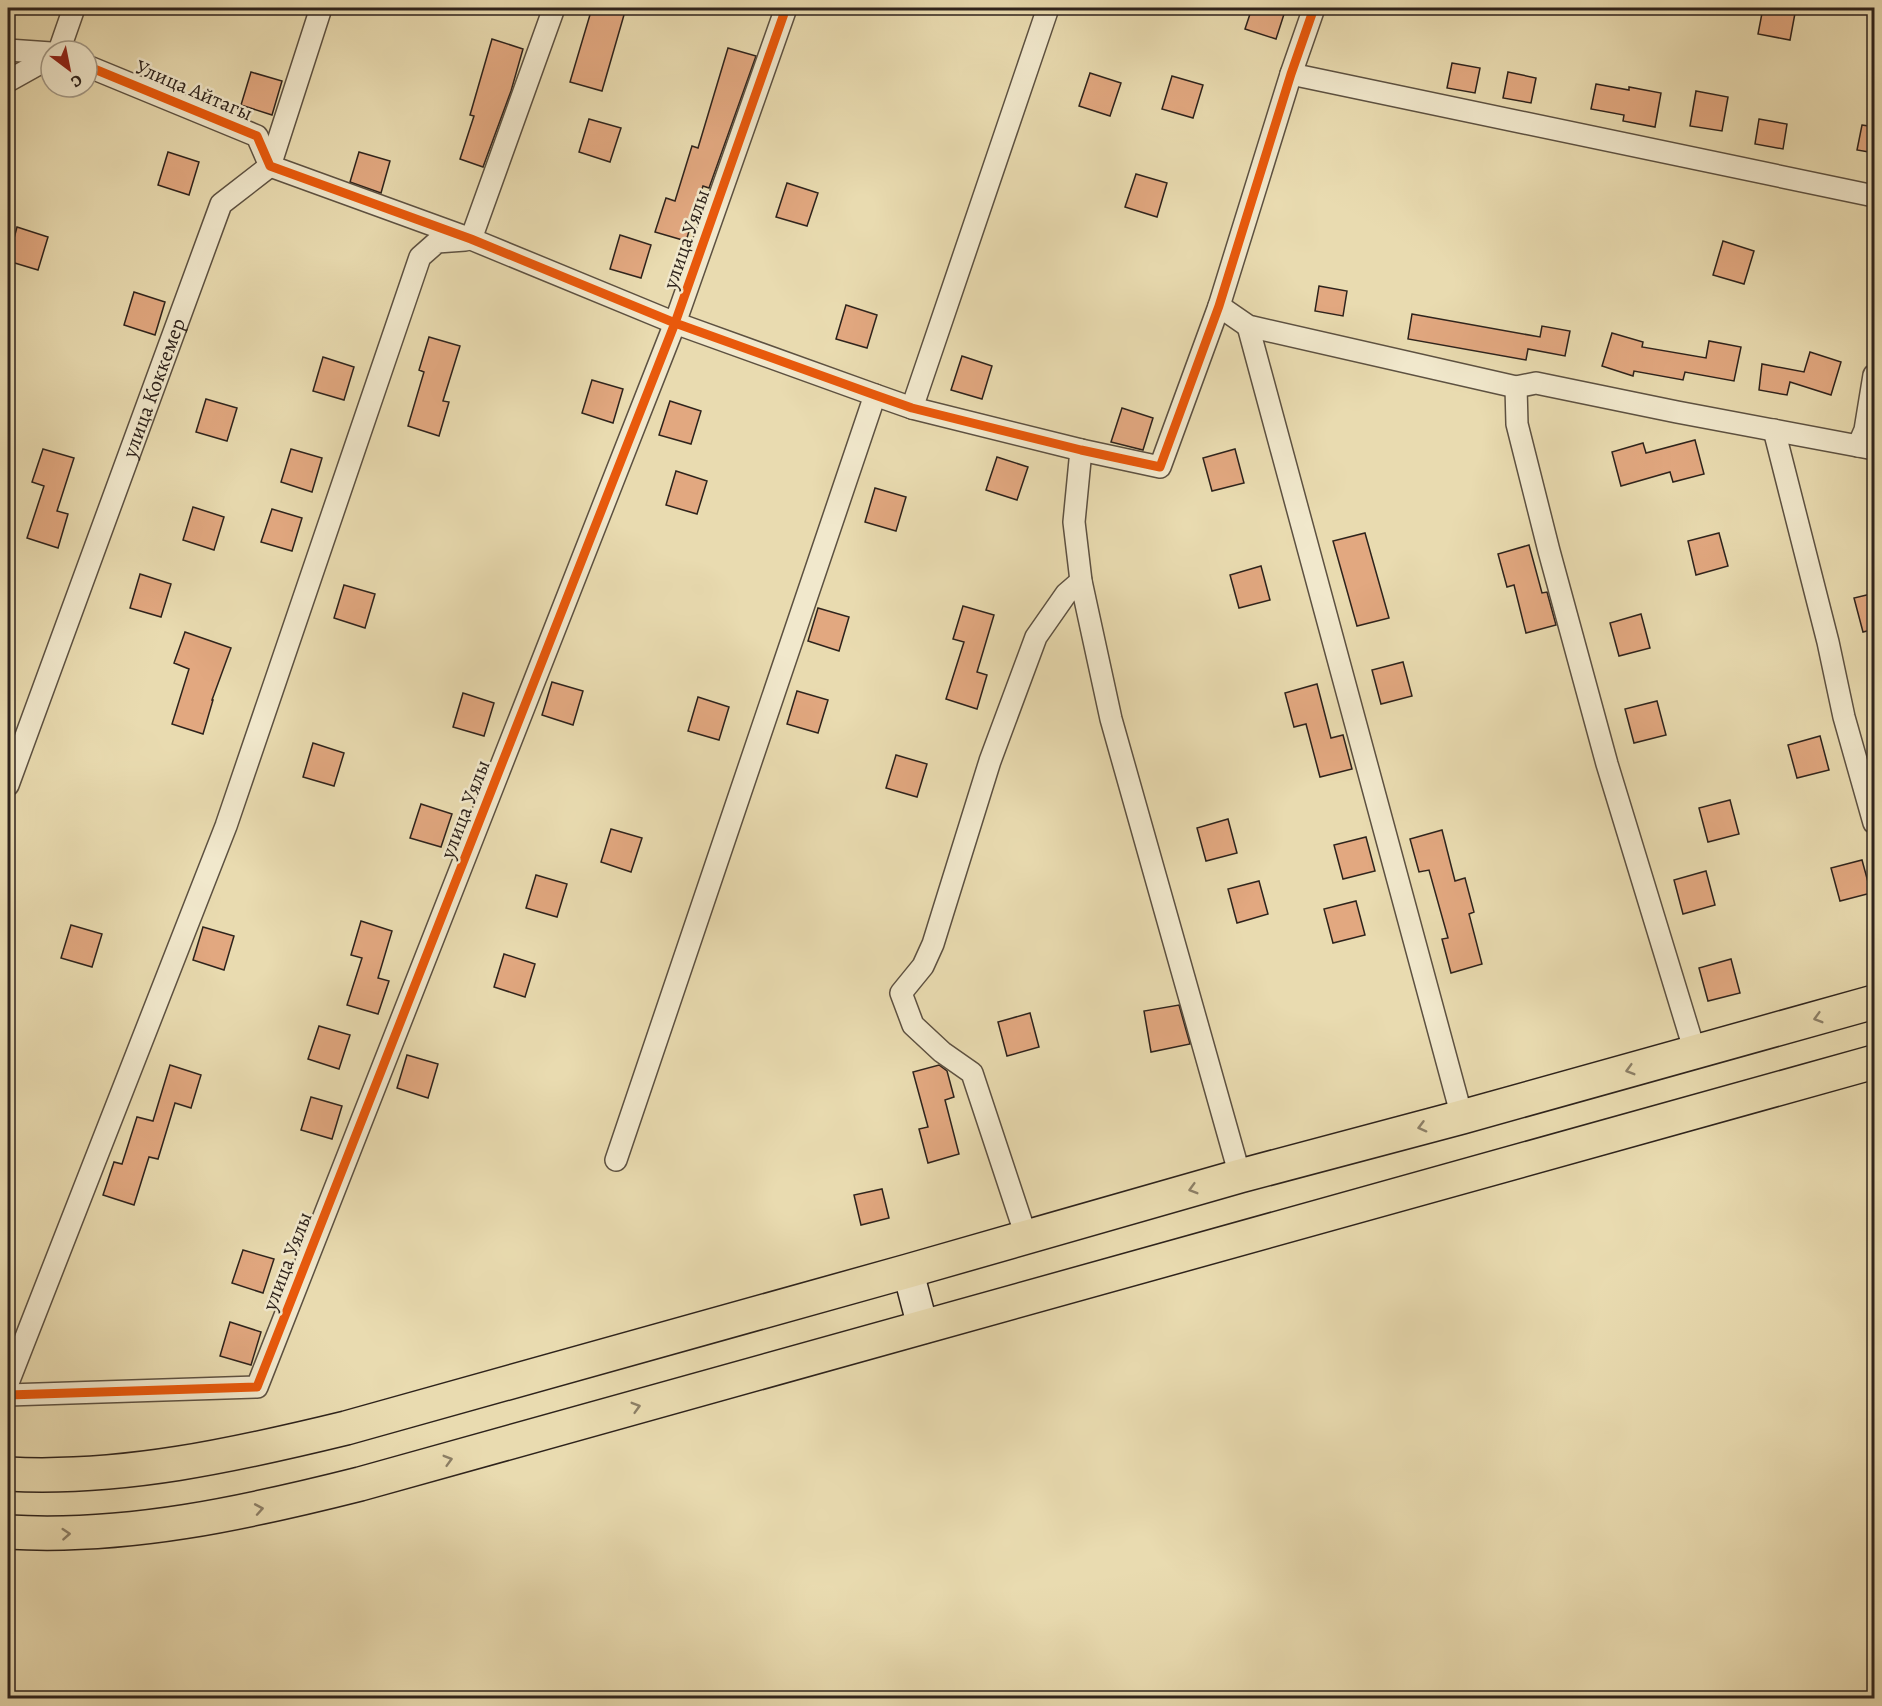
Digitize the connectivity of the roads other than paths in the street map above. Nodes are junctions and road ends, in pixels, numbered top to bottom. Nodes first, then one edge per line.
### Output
1 (74, 8) edge
2 (321, 8) edge
3 (554, 8) edge
4 (786, 8) edge
5 (1048, 8) edge
6 (1314, 8) edge
7 (63, 39) edge
8 (8, 51) edge
9 (39, 54) edge
10 (39, 62) edge
11 (99, 71) edge
12 (1291, 74) junction
13 (8, 81) edge
14 (270, 166) junction
15 (1875, 196) edge
16 (471, 239) junction
17 (1219, 306) junction
18 (675, 324) junction
19 (1248, 326) junction
20 (1875, 375) edge
21 (1516, 387) junction
22 (875, 395) junction
23 (912, 408) junction
24 (1774, 430) junction
25 (1867, 448) edge
26 (1080, 450) junction
27 (1081, 581) junction
28 (8, 785) edge
29 (1875, 823) edge
30 (1875, 1002) edge
31 (1695, 1052) junction
32 (1875, 1062) edge
33 (1462, 1117) junction
34 (616, 1160) dead end
35 (1240, 1176) junction
36 (1026, 1236) junction
37 (908, 1271) junction
38 (923, 1328) junction
39 (8, 1383) edge
40 (8, 1395) edge
41 (8, 1474) edge
42 (8, 1532) edge

1 - 7 street
2 - 14 street
3 - 16 street
4 - 18 street, улица Уялы
5 - 23 street
6 - 12 street
8 - 9 street
10 - 13 street
11 - 14 street, Улица Айтагы
12 - 15 street
12 - 17 street
14 - 16 street
14 - 28 street, улица Коккемер
16 - 18 street
16 - 39 street
17 - 19 street
17 - 26 street
18 - 22 street
18 - 40 street, улица Уялы
19 - 21 street
19 - 33 street
20 - 25 street
21 - 24 street
21 - 31 street
22 - 23 street
22 - 34 street
23 - 26 street
24 - 25 street
24 - 29 street
26 - 27 street
27 - 35 street
27 - 36 street
30 -> 31 main road
31 -> 33 main road
32 - 38 main road
33 -> 35 main road
35 -> 36 main road
36 - 37 main road
37 - 38 main road
37 - 41 main road
42 -> 38 main road

